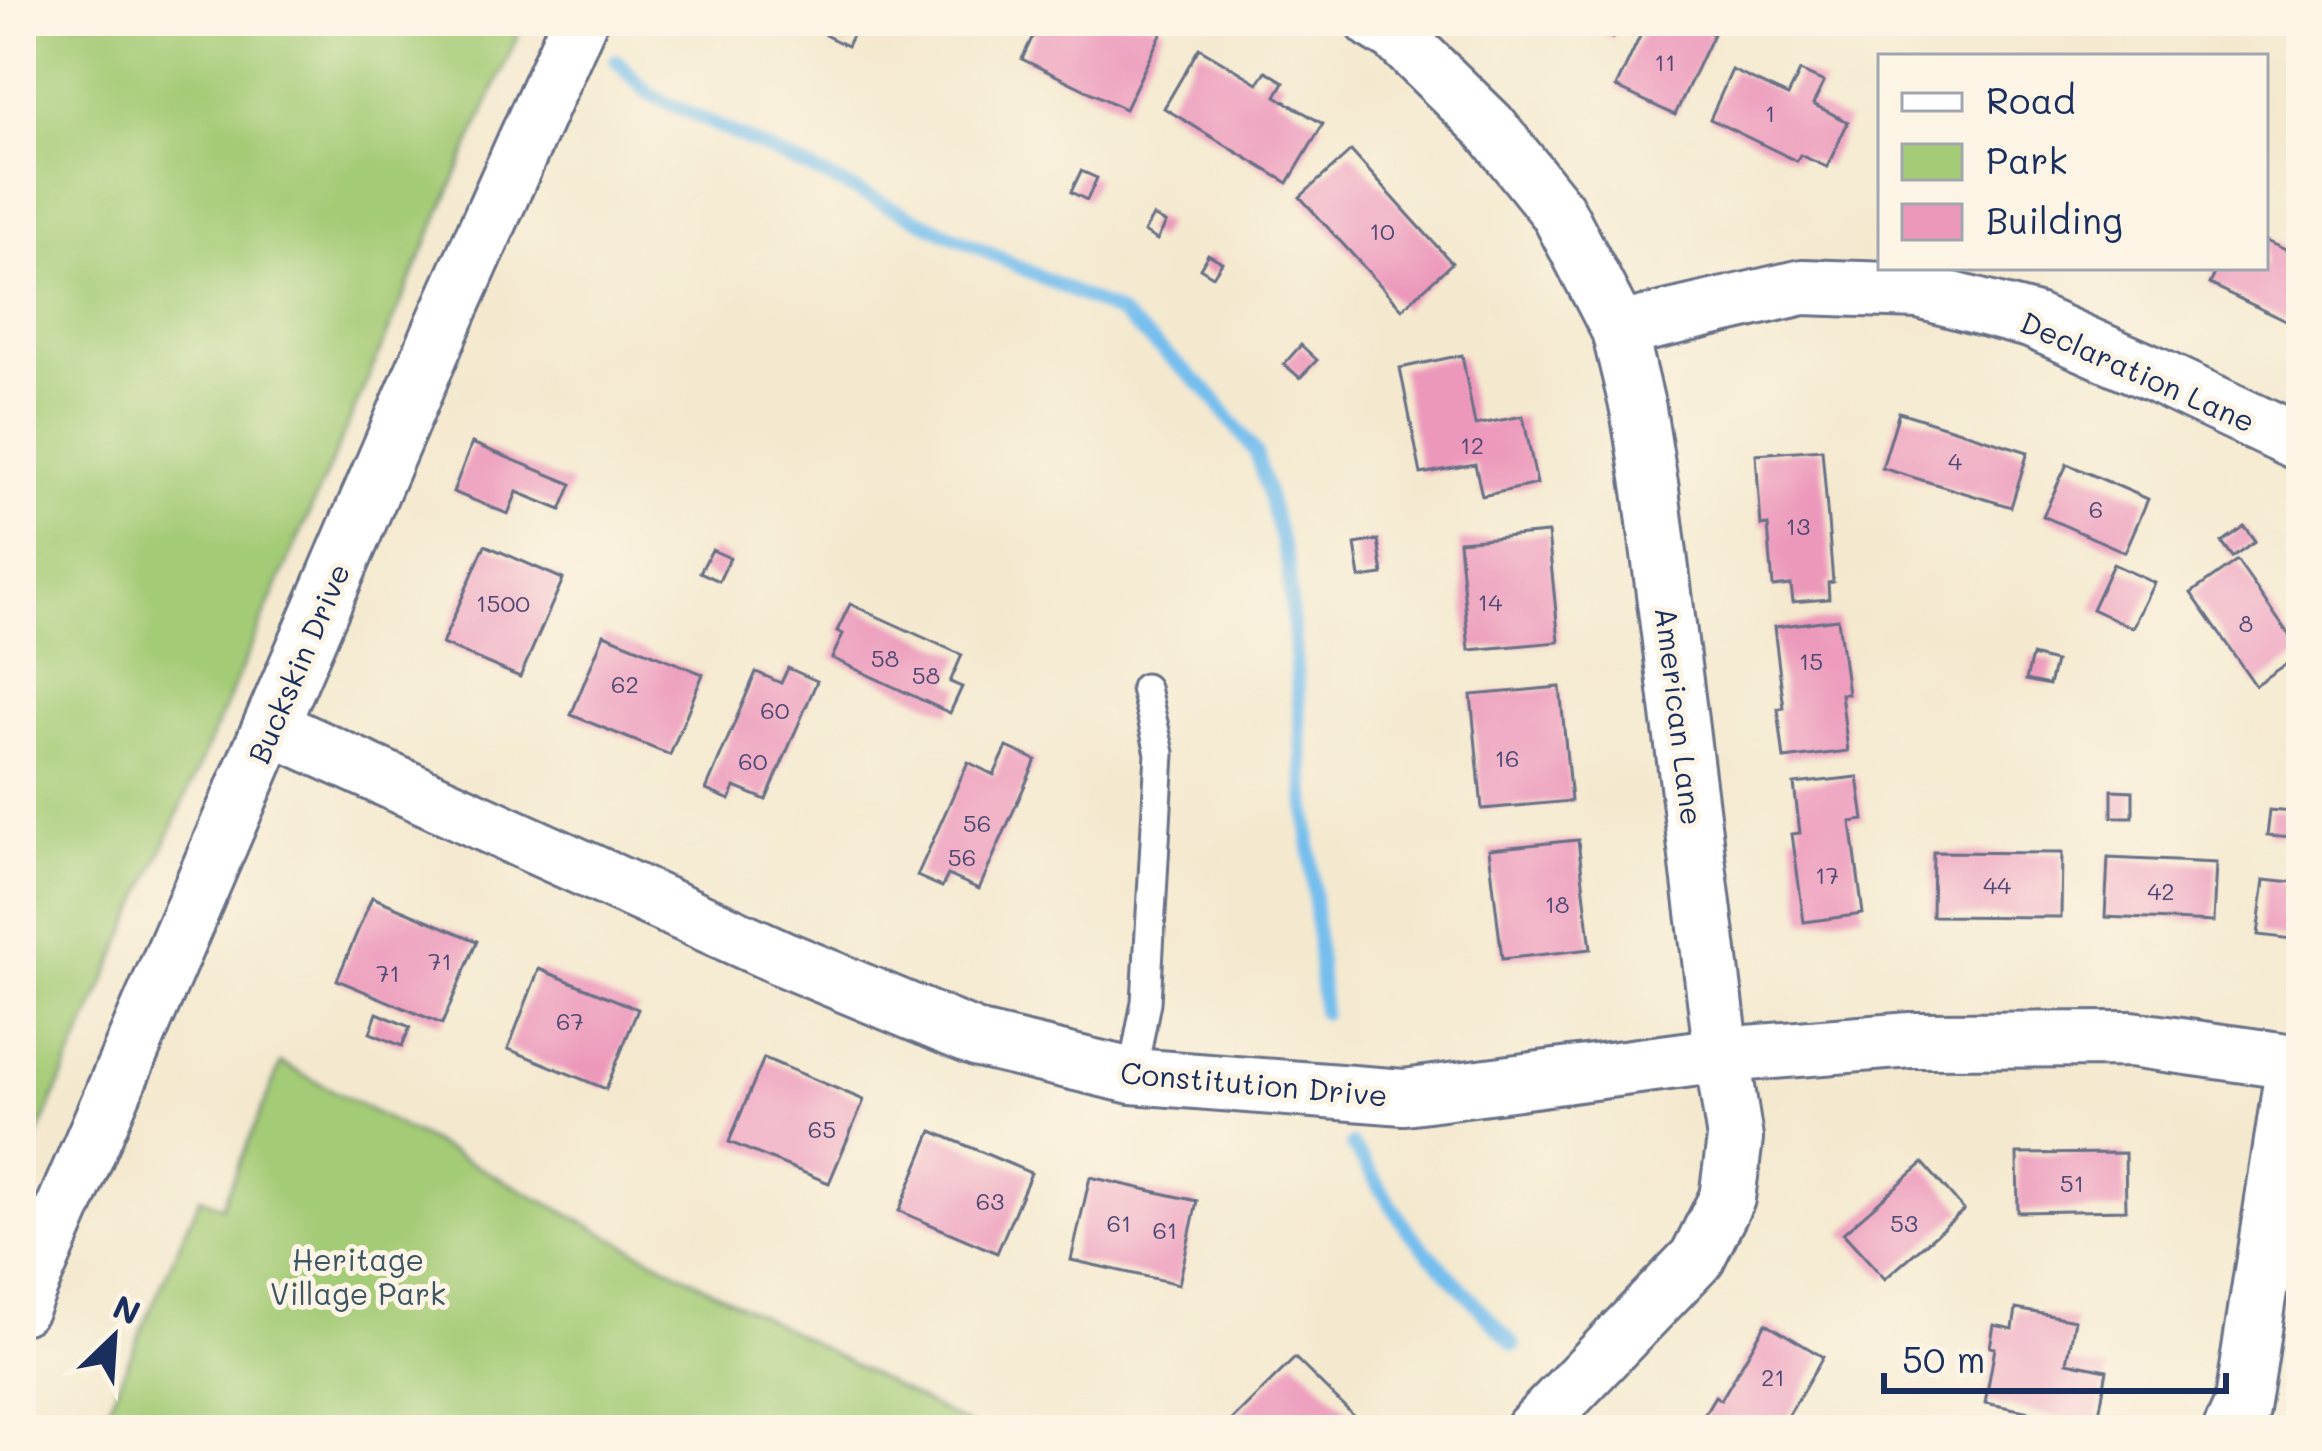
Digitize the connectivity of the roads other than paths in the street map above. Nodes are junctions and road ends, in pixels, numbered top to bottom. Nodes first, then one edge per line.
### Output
1 (579, 21) edge
2 (1373, 21) edge
3 (1619, 330) junction
4 (2301, 444) edge
5 (1145, 688) dead end
6 (271, 727) junction
7 (1722, 1055) junction
8 (2298, 1063) edge
9 (1132, 1076) junction
10 (21, 1307) edge
11 (1532, 1430) edge
12 (2230, 1430) edge

1 - 6 street, Buckskin Drive
2 - 3 street, American Lane
3 - 4 street, Declaration Lane
3 - 7 street, American Lane
5 - 9 lane
6 - 9 street, Constitution Drive
6 - 10 street, Buckskin Drive
7 - 8 street, Constitution Drive
7 - 9 street, Constitution Drive
7 - 11 street, American Lane
8 - 12 street

